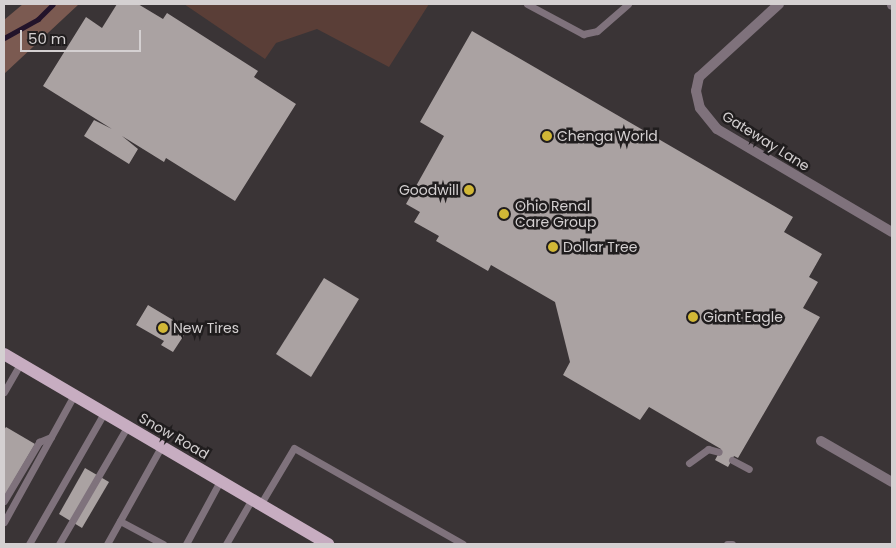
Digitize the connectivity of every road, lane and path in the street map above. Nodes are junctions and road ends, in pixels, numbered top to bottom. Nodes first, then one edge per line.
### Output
1 (527, 4) edge
2 (628, 4) edge
3 (779, 4) edge
4 (892, 232) edge
5 (4, 354) edge
6 (20, 364) junction
7 (4, 392) edge
8 (74, 395) junction
9 (104, 413) junction
10 (127, 426) junction
11 (51, 437) junction
12 (821, 441) dead end
13 (161, 446) junction
14 (719, 452) dead end
15 (732, 460) dead end
16 (689, 463) dead end
17 (749, 469) dead end
18 (220, 481) junction
19 (892, 482) edge
20 (4, 501) edge
21 (256, 502) junction
22 (120, 521) junction
23 (4, 522) edge
24 (29, 544) edge
25 (59, 544) edge
26 (107, 544) edge
27 (163, 544) edge
28 (186, 544) edge
29 (226, 544) edge
30 (328, 544) edge
31 (463, 544) edge
32 (727, 544) edge
33 (732, 544) edge

1 - 2 lane
3 - 4 street, Gateway Lane
5 - 6 main road, Snow Road
6 - 7 lane
6 - 8 main road, Snow Road
8 - 9 main road, Snow Road
8 - 11 lane
9 - 10 main road, Snow Road
9 - 24 lane
10 - 13 main road, Snow Road
10 - 25 lane
11 - 20 lane
11 - 23 lane
12 - 19 street
13 - 18 main road, Snow Road
13 - 22 lane
14 - 16 lane
15 - 17 lane
18 - 21 main road, Snow Road
18 - 28 lane
21 - 29 lane
21 - 30 main road, Snow Road
21 - 31 lane
22 - 26 lane
22 - 27 lane
32 - 33 lane

